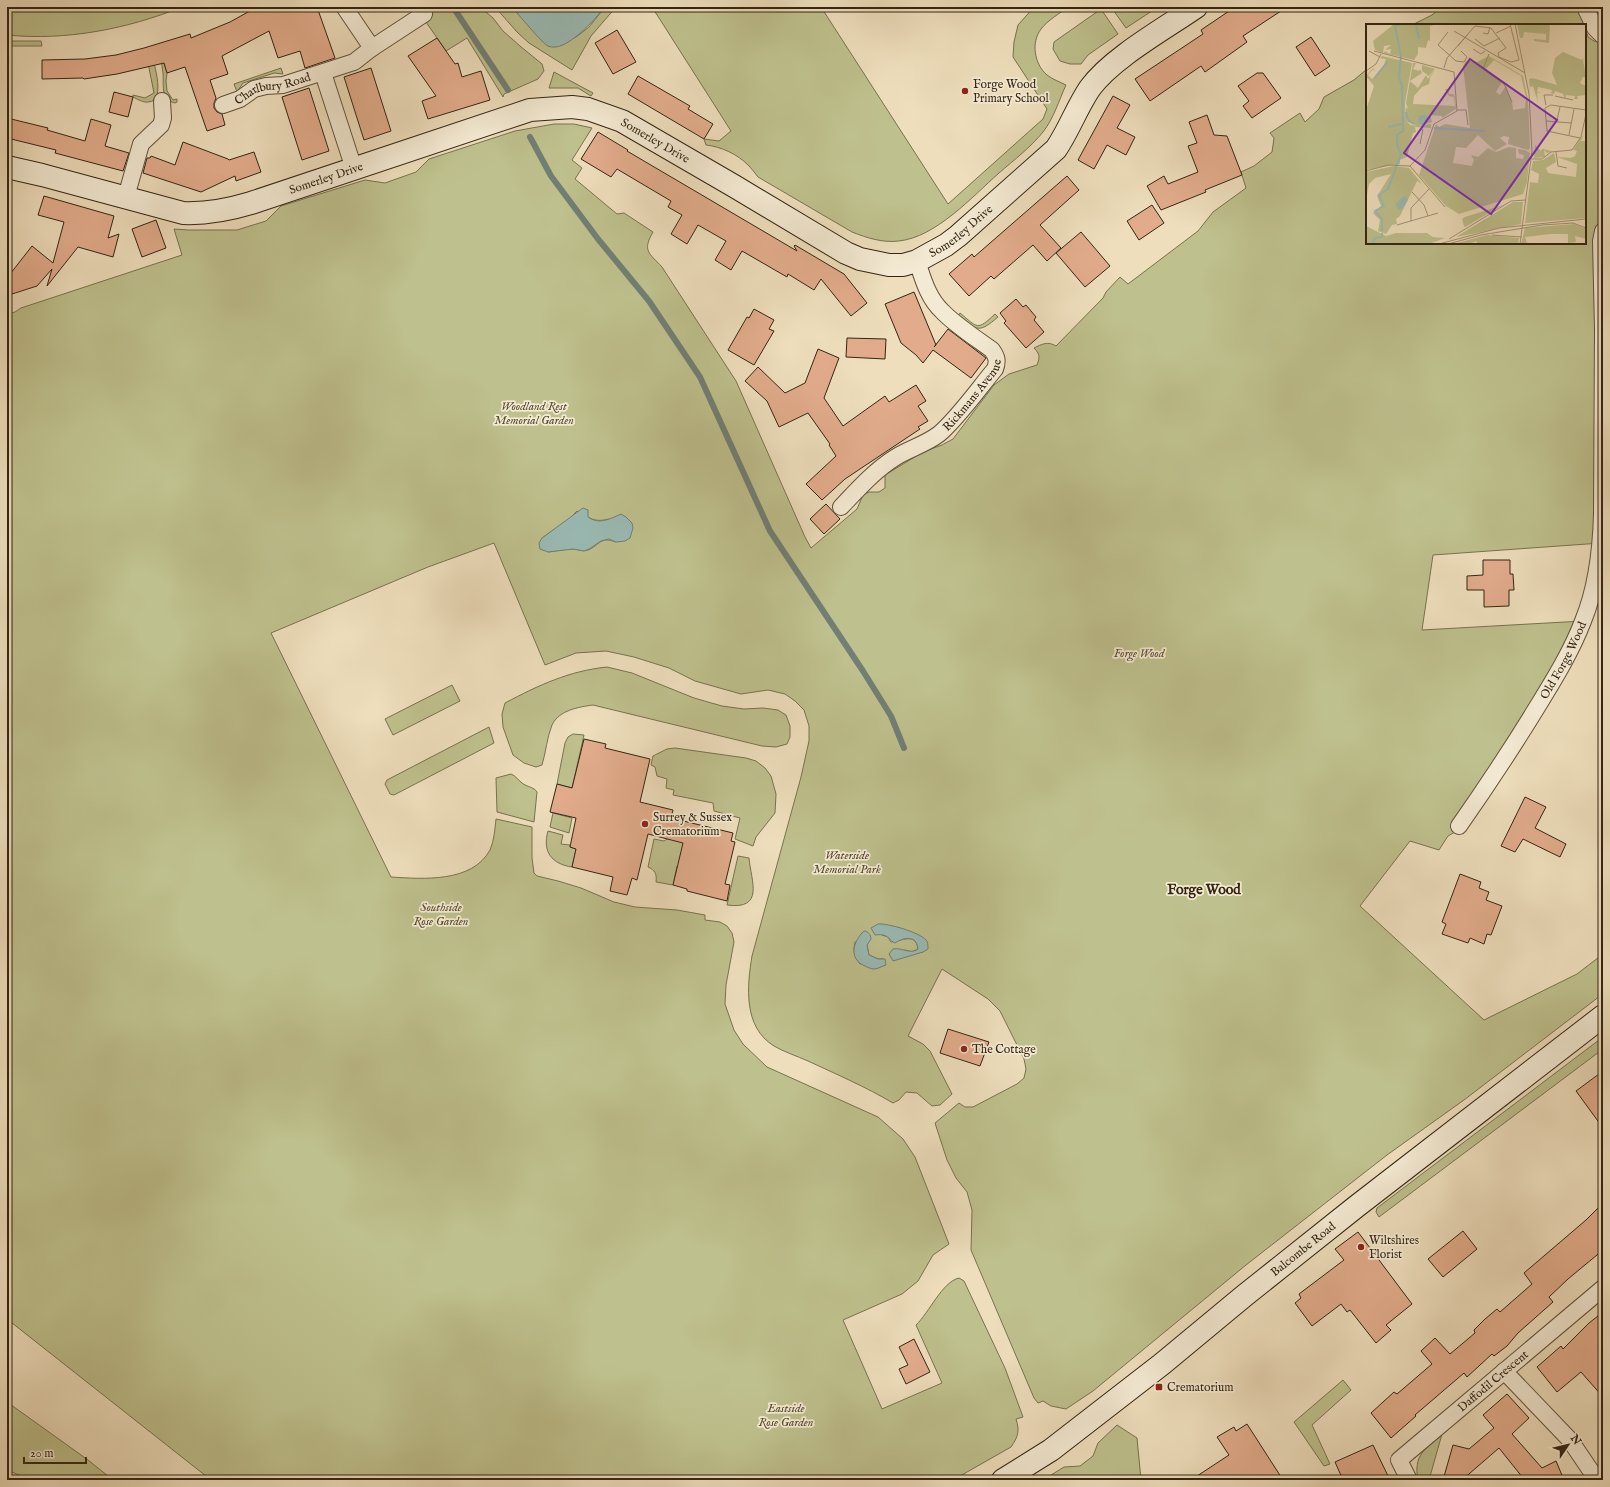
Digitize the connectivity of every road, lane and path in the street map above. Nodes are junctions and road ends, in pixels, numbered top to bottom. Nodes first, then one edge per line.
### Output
1 (1196, 7) edge
2 (1585, 7) edge
3 (345, 8) edge
4 (424, 14) dead end
5 (1603, 36) edge
6 (372, 48) junction
7 (323, 73) junction
8 (162, 101) dead end
9 (223, 105) dead end
10 (7, 166) edge
11 (354, 169) junction
12 (126, 197) junction
13 (1603, 231) edge
14 (917, 261) junction
15 (841, 507) dead end
16 (1459, 826) dead end
17 (1603, 1016) edge
18 (1603, 1288) edge
19 (1504, 1371) junction
20 (1003, 1480) edge
21 (1409, 1480) edge
22 (1597, 1480) edge

1 - 14 street, Somerley Drive
2 - 5 street
3 - 6 street
4 - 6 street, Charlbury Road
6 - 7 street, Charlbury Road
7 - 9 street, Charlbury Road
7 - 11 street, Charlbury Road
8 - 12 street
10 - 12 street, Somerley Drive
11 - 12 street, Somerley Drive
11 - 14 street, Somerley Drive
13 - 16 street, Old Forge Wood
14 - 15 street, Rickmans Avenue
17 - 20 street, Balcombe Road
18 - 19 street, Daffodil Crescent
19 - 21 street, Daffodil Crescent
19 - 22 street

